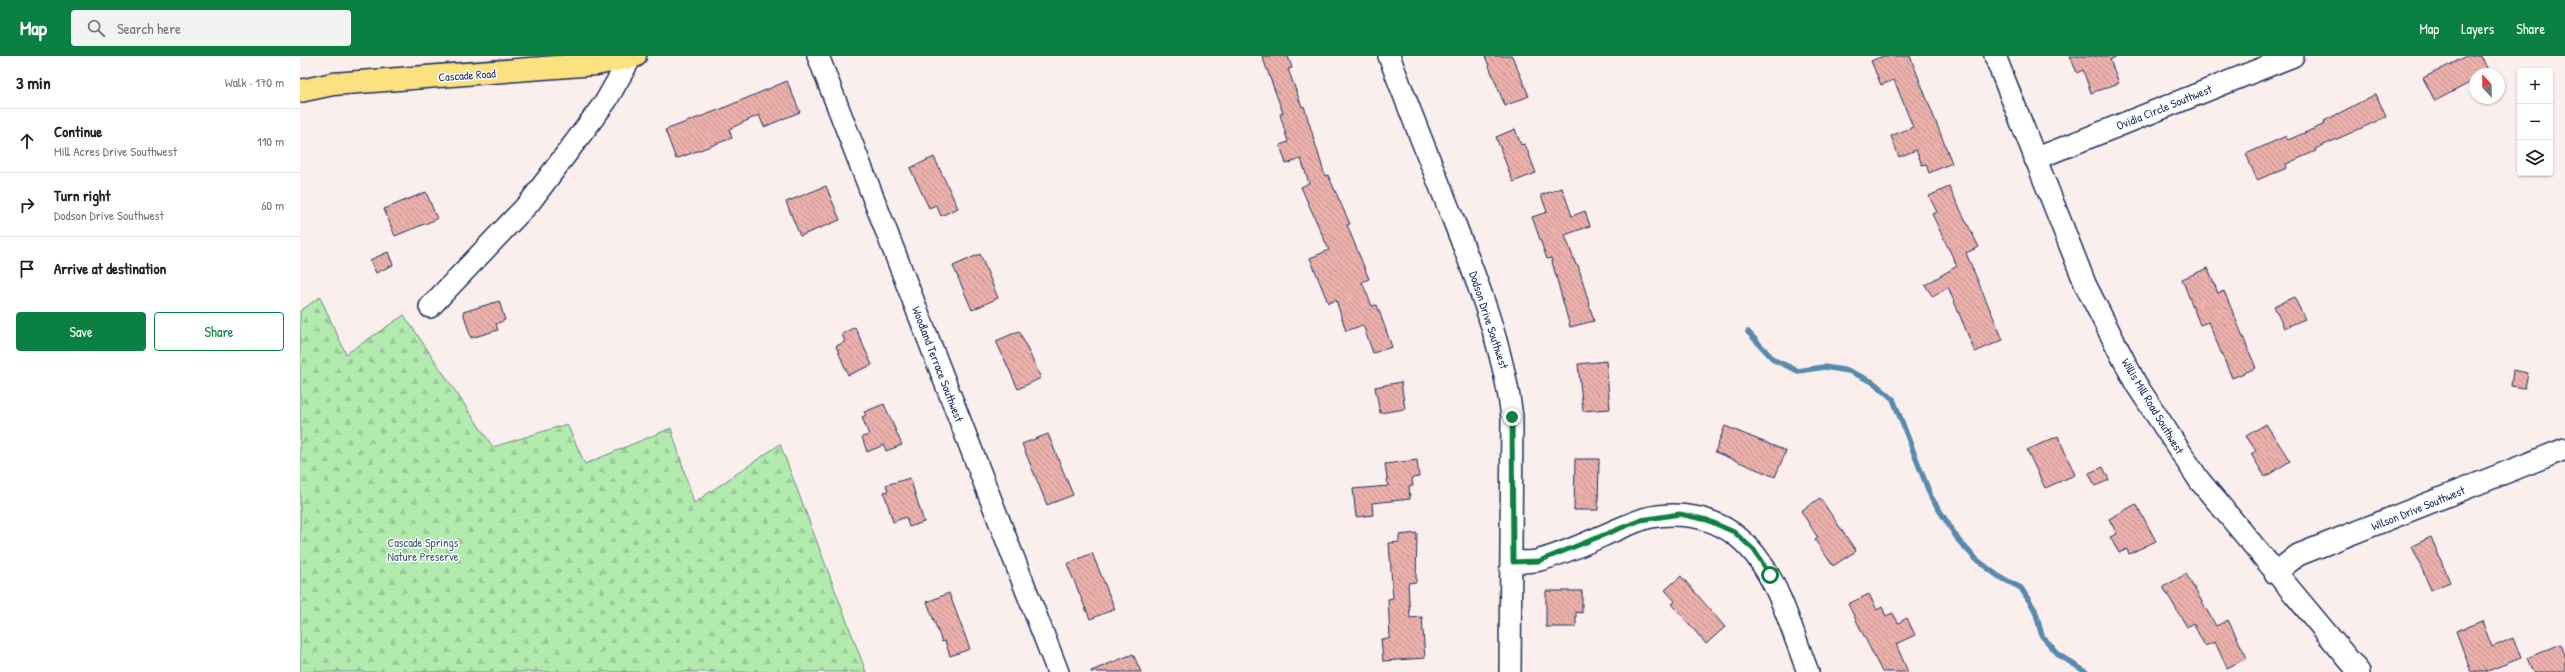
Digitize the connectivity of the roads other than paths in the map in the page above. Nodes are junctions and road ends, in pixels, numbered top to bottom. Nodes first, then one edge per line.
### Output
1 (633, 56) edge
2 (818, 56) edge
3 (1389, 56) edge
4 (1995, 56) edge
5 (2293, 56) edge
6 (512, 64) edge
7 (300, 91) edge
8 (2035, 158) junction
9 (430, 307) dead end
10 (2565, 449) edge
11 (1513, 562) junction
12 (2275, 573) junction
13 (1058, 672) edge
14 (1510, 672) edge
15 (1808, 672) edge
16 (2359, 672) edge

1 - 6 main road, Cascade Road
1 - 9 street
2 - 13 street, Woodland Terrace Southwest
3 - 11 street, Dodson Drive Southwest
4 - 8 street, Willis Mill Road Southwest
5 - 8 street, Ovidia Circle Southwest
6 - 7 main road, Cascade Road
8 - 12 street, Willis Mill Road Southwest
10 - 12 street, Wilson Drive Southwest
11 - 14 street, Dodson Drive Southwest
11 - 15 street
12 - 16 street, Willis Mill Road Southwest

